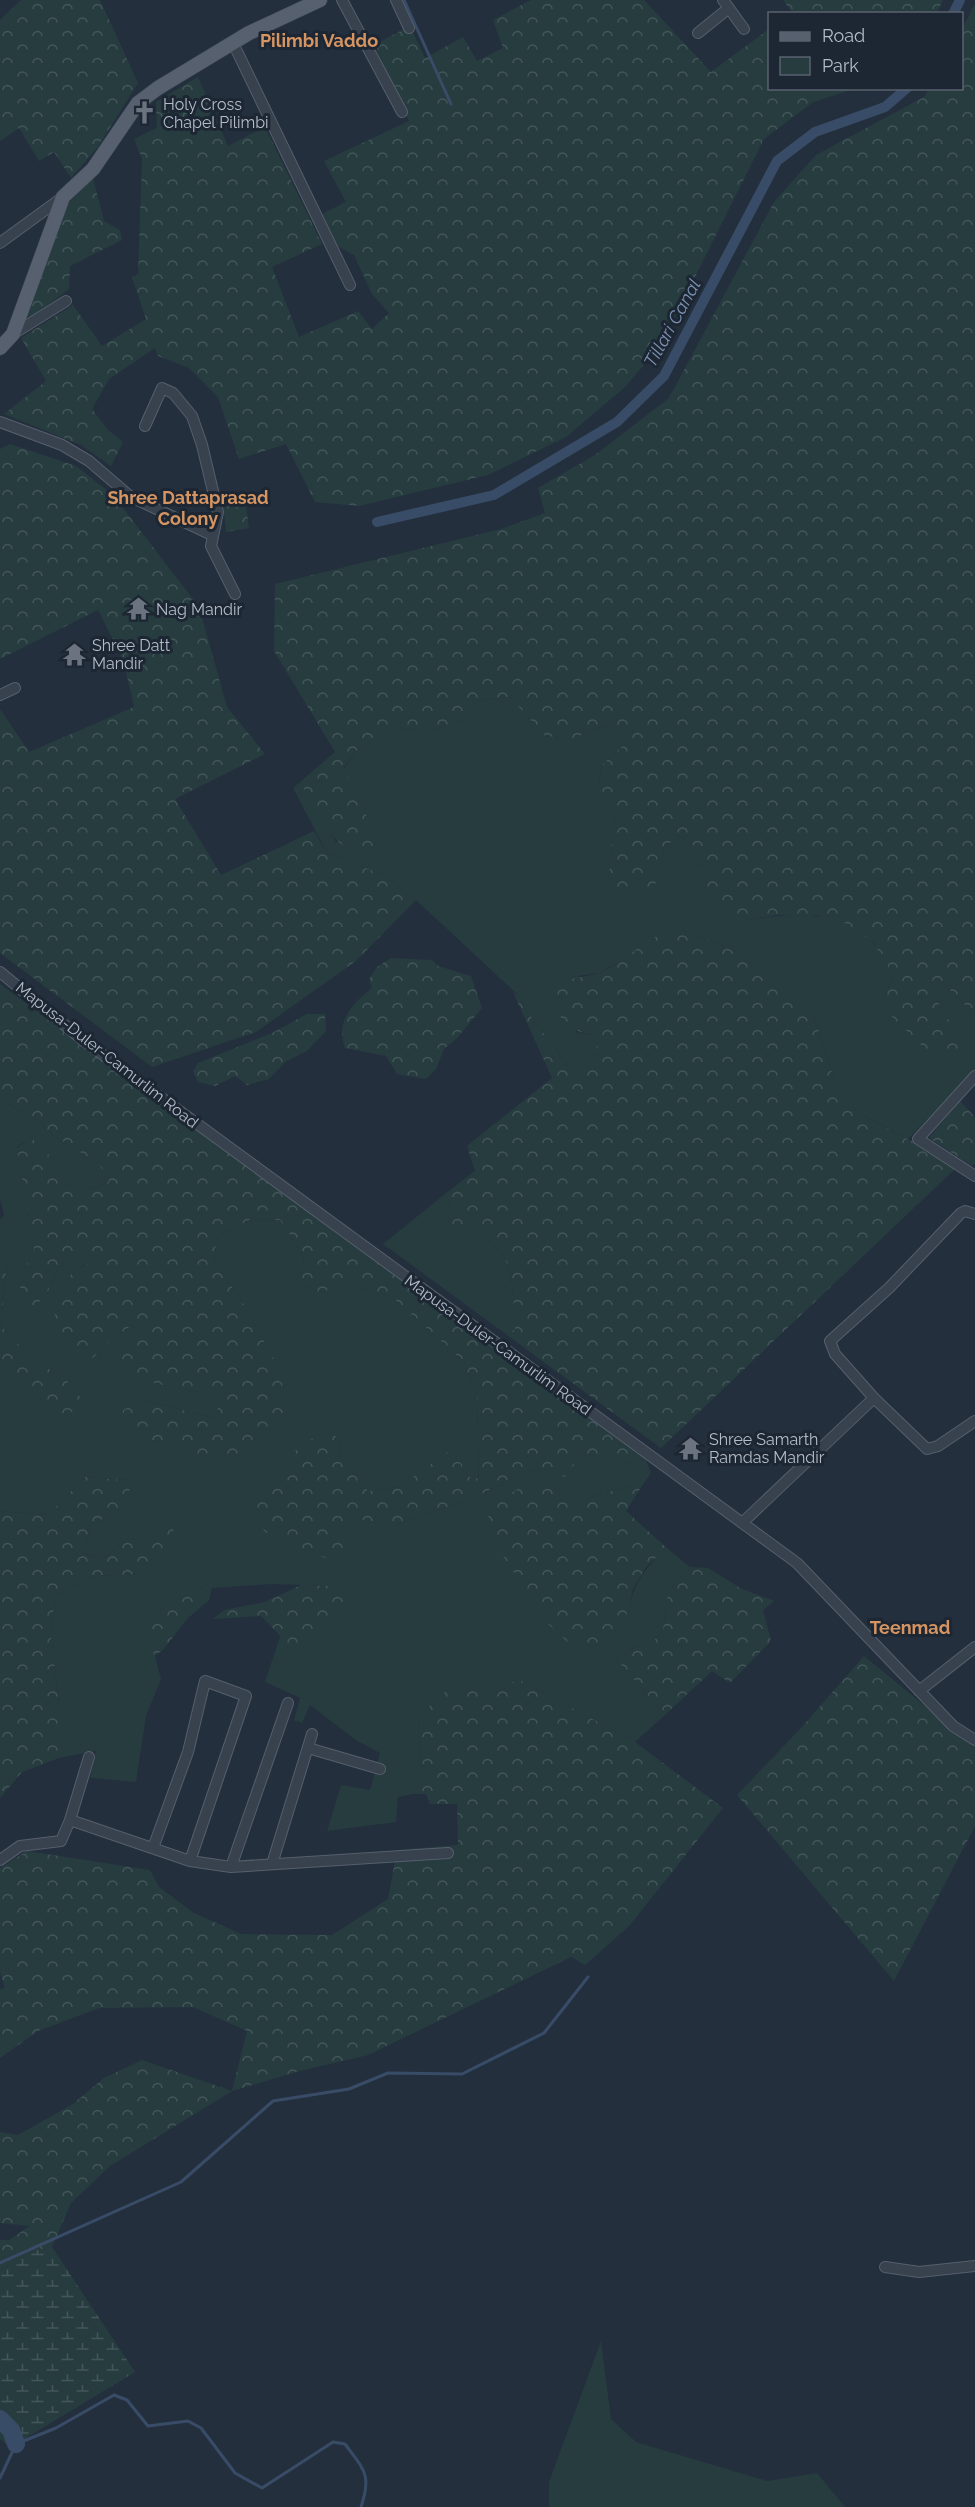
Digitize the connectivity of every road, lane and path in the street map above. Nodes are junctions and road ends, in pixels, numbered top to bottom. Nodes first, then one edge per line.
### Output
1 (320, 0) edge
2 (342, 0) edge
3 (396, 0) edge
4 (726, 4) edge
5 (409, 28) dead end
6 (744, 29) dead end
7 (698, 33) dead end
8 (233, 43) junction
9 (402, 112) dead end
10 (63, 197) junction
11 (0, 243) edge
12 (350, 285) dead end
13 (66, 301) dead end
14 (13, 334) junction
15 (0, 348) edge
16 (0, 422) edge
17 (145, 426) dead end
18 (212, 535) junction
19 (235, 594) dead end
20 (15, 687) dead end
21 (0, 695) edge
22 (0, 972) edge
23 (975, 1076) edge
24 (974, 1174) edge
25 (975, 1214) edge
26 (874, 1398) junction
27 (975, 1421) edge
28 (742, 1522) junction
29 (975, 1647) edge
30 (919, 1691) junction
31 (288, 1703) dead end
32 (312, 1734) dead end
33 (975, 1740) edge
34 (308, 1748) junction
35 (89, 1757) dead end
36 (380, 1769) dead end
37 (70, 1820) junction
38 (153, 1848) junction
39 (448, 1853) dead end
40 (0, 1860) edge
41 (190, 1861) junction
42 (272, 1864) junction
43 (231, 1867) junction
44 (885, 2266) dead end
45 (975, 2266) edge

1 - 8 main road
2 - 9 street
3 - 5 street
4 - 6 street
4 - 7 street
8 - 10 main road
8 - 12 street
10 - 11 street
10 - 14 main road
13 - 14 street
14 - 15 main road
16 - 18 street
17 - 18 street
18 - 19 street
20 - 21 street
22 - 28 street, Mapusa-Duler-Camurlim Road
23 - 24 street
25 - 26 street
26 - 27 street
26 - 28 street
28 - 30 street, Mapusa-Duler-Camurlim Road
29 - 30 street
30 - 33 street, Mapusa-Duler-Camurlim Road
31 - 43 street
32 - 34 street
34 - 36 street
34 - 42 street
35 - 37 street
37 - 38 street
37 - 40 street
38 - 41 street
38 - 41 street
39 - 42 street
41 - 43 street
42 - 43 street
44 - 45 street

